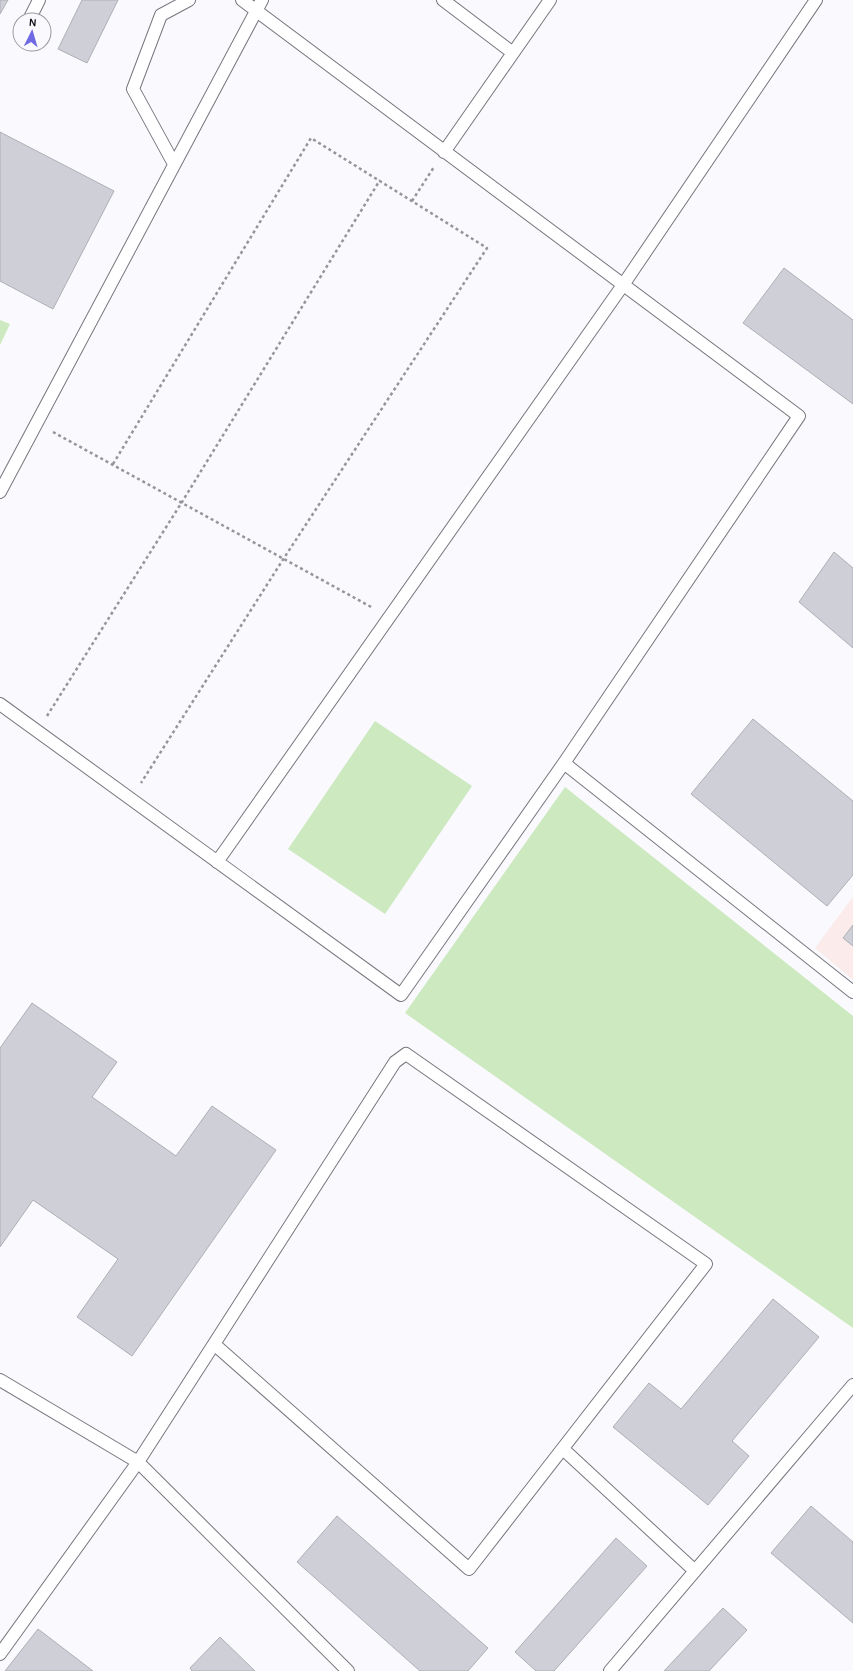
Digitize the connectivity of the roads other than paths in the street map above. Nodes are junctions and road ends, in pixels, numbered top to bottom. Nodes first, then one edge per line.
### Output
1 (39, 0) edge
2 (189, 0) edge
3 (242, 0) edge
4 (443, 0) edge
5 (550, 0) edge
6 (816, 0) edge
7 (260, 5) edge
8 (33, 12) edge
9 (513, 53) junction
10 (444, 152) junction
11 (174, 164) junction
12 (623, 285) junction
13 (0, 492) edge
14 (0, 704) edge
15 (564, 763) junction
16 (217, 862) junction
17 (853, 992) edge
18 (214, 1344) junction
19 (0, 1380) edge
20 (853, 1385) edge
21 (563, 1449) junction
22 (138, 1462) junction
23 (695, 1572) junction
24 (0, 1654) edge
25 (348, 1671) edge
26 (610, 1671) edge

1 - 8 lane
2 - 11 lane
3 - 7 lane
4 - 9 lane
5 - 9 lane
6 - 12 lane
7 - 10 lane
7 - 11 lane
9 - 10 lane
10 - 12 lane
11 - 13 lane
12 - 15 lane
12 - 16 lane
14 - 16 lane
15 - 16 lane
15 - 17 lane
18 - 21 lane
18 - 21 lane
18 - 22 lane
19 - 22 lane
20 - 23 lane
21 - 23 lane
22 - 24 lane
22 - 25 lane
23 - 26 lane

